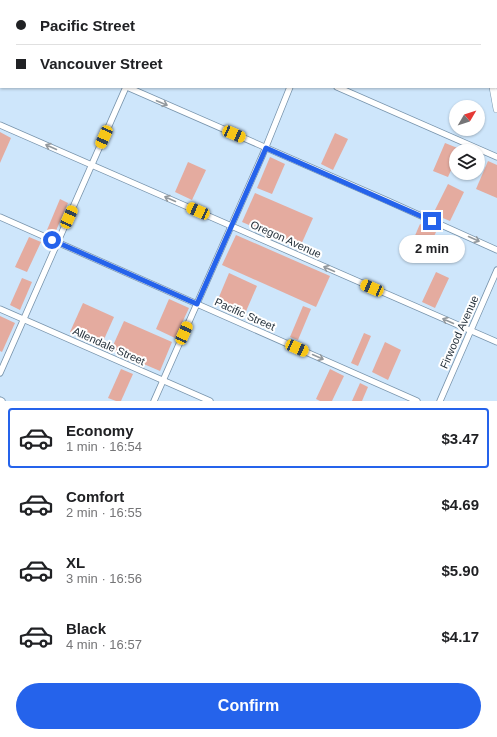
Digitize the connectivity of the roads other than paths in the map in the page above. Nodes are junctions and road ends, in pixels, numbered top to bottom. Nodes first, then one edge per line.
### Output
1 (126, 88) edge
2 (128, 88) edge
3 (290, 88) edge
4 (339, 88) edge
5 (493, 88) edge
6 (497, 109) edge
7 (0, 125) edge
8 (266, 148) junction
9 (497, 157) edge
10 (92, 165) junction
11 (0, 217) edge
12 (232, 226) junction
13 (58, 243) junction
14 (497, 250) edge
15 (497, 270) edge
16 (197, 304) junction
17 (0, 309) edge
18 (23, 319) junction
19 (470, 331) junction
20 (497, 342) edge
21 (0, 373) edge
22 (163, 380) junction
23 (154, 401) edge
24 (210, 401) edge
25 (417, 401) edge
26 (440, 401) edge

1 - 10 street
2 -> 8 street
3 - 8 street
4 - 9 street
5 - 6 street
10 -> 7 street, Oregon Avenue
8 - 12 street
8 -> 14 street
12 -> 10 street, Oregon Avenue
10 - 13 street
11 - 13 street, Pacific Street
12 - 16 street
19 -> 12 street, Oregon Avenue
13 - 16 street, Pacific Street
13 - 18 street
15 - 19 street, Firwood Avenue
16 - 22 street
16 -> 25 street, Pacific Street
17 - 18 street, Allendale Street
18 - 21 street
18 - 22 street, Allendale Street
19 - 20 street, Oregon Avenue
19 - 26 street, Firwood Avenue
22 - 23 street
22 - 24 street, Allendale Street

